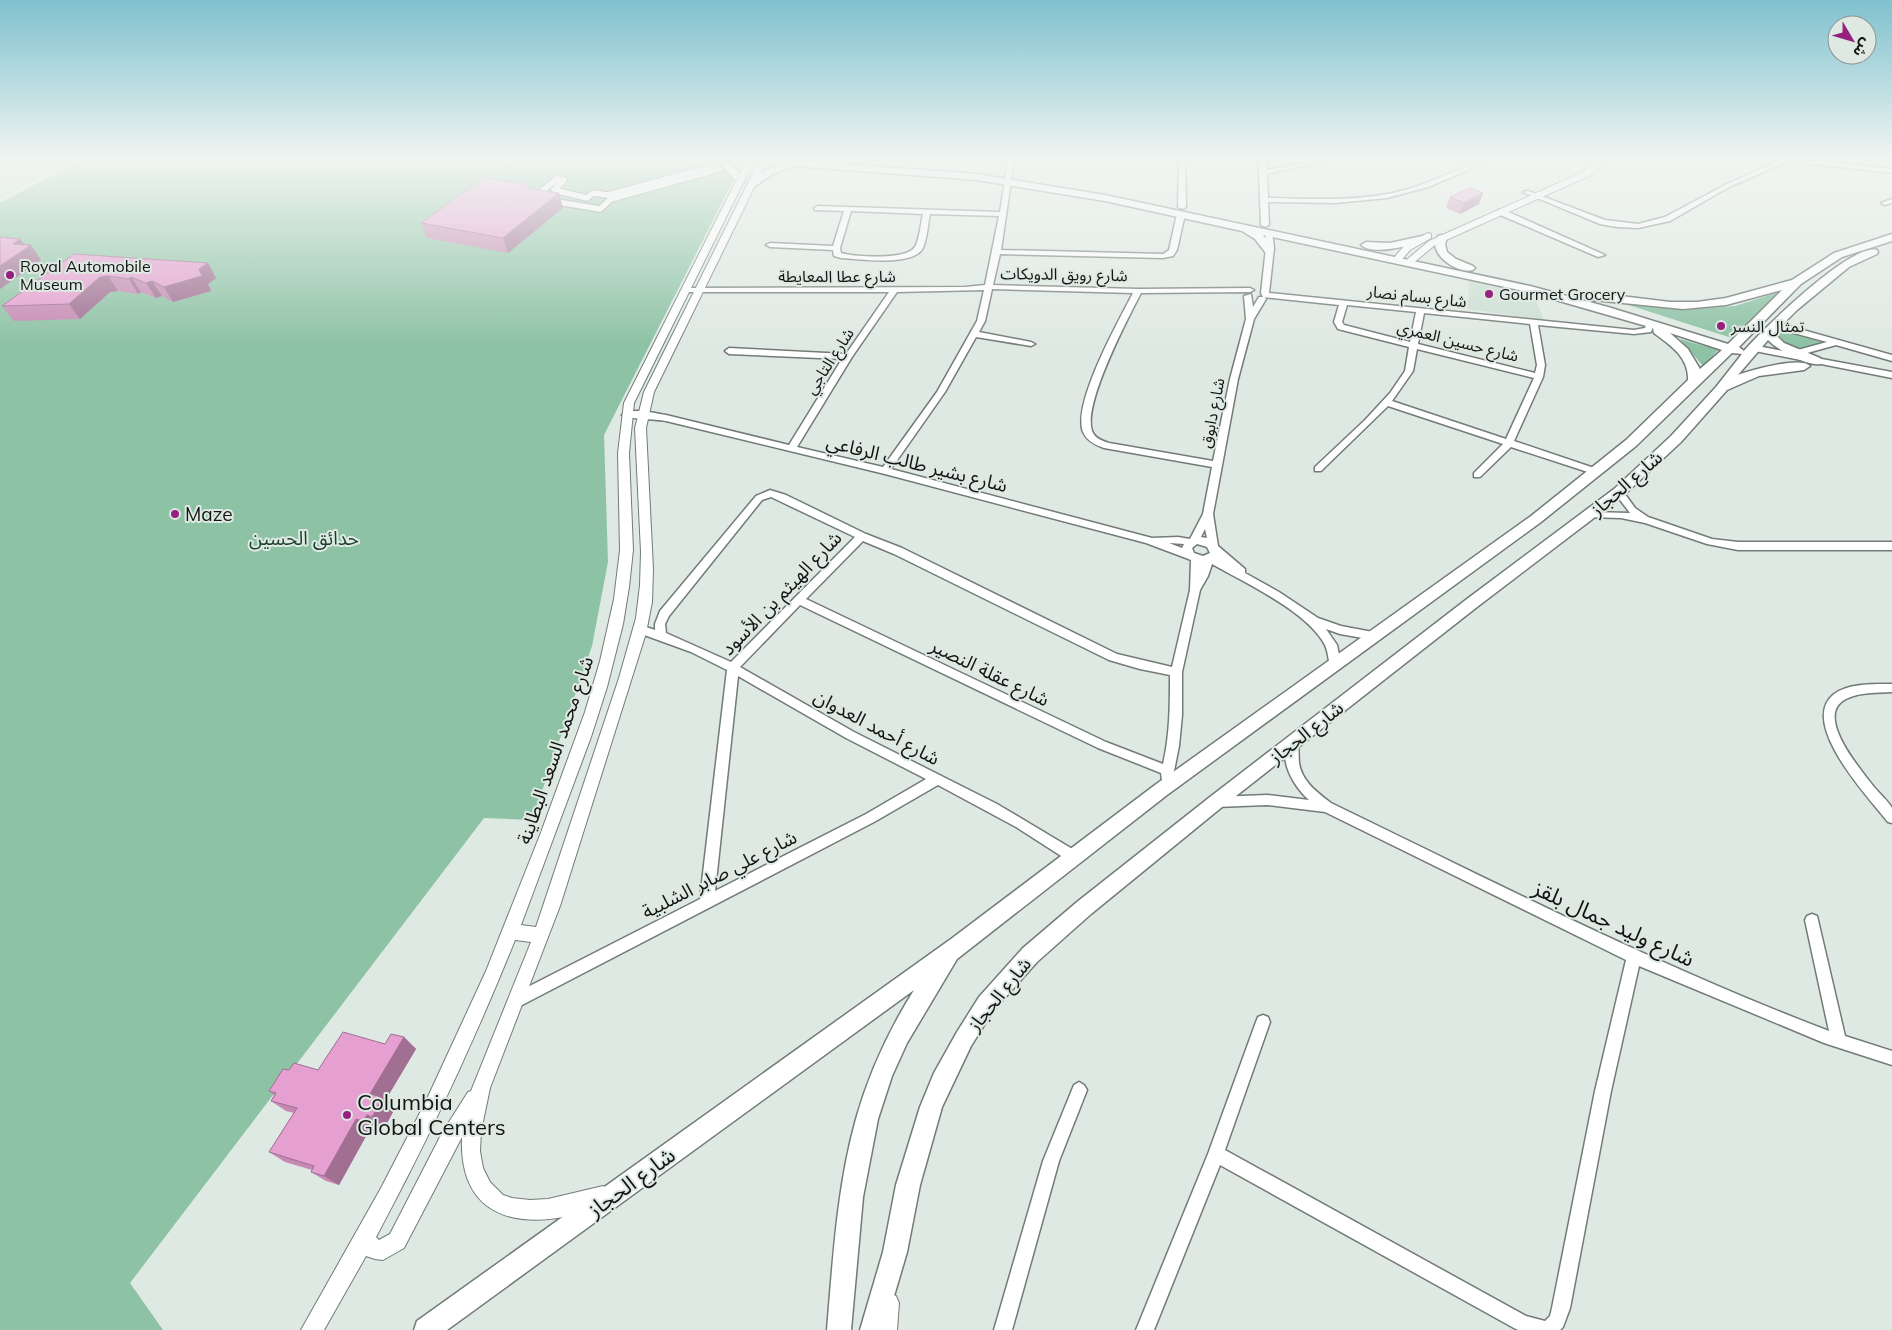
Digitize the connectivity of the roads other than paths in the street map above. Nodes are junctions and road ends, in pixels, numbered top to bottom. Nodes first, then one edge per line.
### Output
1 (723, 223) edge
2 (729, 223) edge
3 (844, 223) edge
4 (924, 223) edge
5 (1001, 223) edge
6 (1178, 223) edge
7 (1229, 223) edge
8 (1243, 223) edge
9 (1266, 223) edge
10 (1457, 223) edge
11 (1476, 223) edge
12 (1527, 223) edge
13 (1608, 223) edge
14 (1650, 223) edge
15 (1236, 225) junction
16 (1266, 228) junction
17 (1892, 237) edge
18 (1442, 238) junction
19 (1422, 239) junction
20 (1305, 240) junction
21 (1350, 244) junction
22 (770, 245) dead end
23 (1892, 247) edge
24 (836, 248) junction
25 (1270, 249) junction
26 (997, 252) junction
27 (1601, 255) dead end
28 (1405, 258) junction
29 (1471, 269) junction
30 (1266, 271) junction
31 (1797, 282) junction
32 (989, 287) junction
33 (686, 290) junction
34 (701, 290) junction
35 (894, 290) junction
36 (1138, 291) junction
37 (1249, 293) junction
38 (1264, 296) junction
39 (1583, 296) junction
40 (1343, 304) junction
41 (1420, 312) junction
42 (1250, 319) junction
43 (1534, 323) junction
44 (1650, 324) junction
45 (1771, 329) junction
46 (975, 334) junction
47 (1836, 342) junction
48 (1031, 344) dead end
49 (1413, 344) junction
50 (1732, 346) junction
51 (729, 351) dead end
52 (1750, 351) junction
53 (1797, 353) junction
54 (848, 357) junction
55 (1892, 358) edge
56 (1810, 363) junction
57 (1892, 375) edge
58 (1539, 377) junction
59 (1694, 381) junction
60 (1720, 390) junction
61 (1386, 402) junction
62 (625, 420) junction
63 (641, 420) junction
64 (1508, 442) junction
65 (791, 449) junction
66 (1218, 464) junction
67 (1318, 469) dead end
68 (885, 471) junction
69 (1597, 472) junction
70 (1477, 475) dead end
71 (1619, 492) junction
72 (1208, 514) junction
73 (1589, 515) junction
74 (1647, 520) junction
75 (862, 536) junction
76 (1149, 540) junction
77 (1192, 542) junction
78 (1892, 546) edge
79 (1212, 553) junction
80 (1193, 557) junction
81 (1195, 590) junction
82 (800, 600) junction
83 (1314, 621) junction
84 (640, 628) junction
85 (661, 634) junction
86 (1374, 636) junction
87 (1336, 664) junction
88 (732, 667) junction
89 (1176, 672) junction
90 (1892, 688) edge
91 (1292, 743) junction
92 (1168, 771) junction
93 (936, 780) junction
94 (1161, 790) junction
95 (1216, 802) junction
96 (1327, 807) junction
97 (1892, 818) edge
98 (1074, 856) junction
99 (707, 900) junction
100 (1812, 920) dead end
101 (512, 932) junction
102 (542, 935) junction
103 (958, 946) junction
104 (1634, 957) junction
105 (517, 1000) junction
106 (1263, 1022) dead end
107 (1839, 1041) junction
108 (1892, 1058) edge
109 (1079, 1090) dead end
110 (481, 1091) junction
111 (1216, 1154) junction
112 (616, 1193) junction
113 (366, 1236) junction
114 (895, 1252) junction
115 (312, 1330) edge
116 (426, 1330) edge
117 (839, 1330) edge
118 (872, 1330) edge
119 (886, 1330) edge
120 (1003, 1330) edge
121 (1145, 1330) edge

1 - 33 street, شارع محمد السعد البطاينة
2 - 34 street, شارع محمد السعد البطاينة
3 - 24 street
4 - 24 street
5 - 26 street
6 - 26 street
7 - 15 main road
8 - 16 main road
9 - 16 street, شارع دابوق
10 - 19 street
11 - 18 street
12 - 27 street
13 - 14 street
15 - 16 main road
15 - 25 main road
16 - 20 main road
16 - 21 main road
16 - 25 street, شارع دابوق
17 - 31 main road, شارع الحجاز
18 - 28 street
18 - 29 main road
19 - 21 main road
19 - 28 street
20 - 25 main road
20 - 28 main road
21 - 28 main road
22 - 24 street
23 - 45 main road, شارع الحجاز
25 - 30 street, شارع دابوق
26 - 32 street
28 - 29 main road
28 - 44 main road
29 - 39 main road
30 - 37 street
30 - 38 street, شارع دابوق
31 - 39 main road
31 - 50 main road, شارع الحجاز
32 - 35 street, شارع عطا المعايطة
32 - 36 street, شارع رويق الدويكات
32 - 46 street
33 - 34 street, شارع عطا المعايطة
33 - 62 street, شارع محمد السعد البطاينة
34 - 35 street, شارع عطا المعايطة
34 - 63 street, شارع محمد السعد البطاينة
35 - 54 street, شارع التاجي
36 - 37 street, شارع رويق الدويكات
36 - 66 street, شارع رويق الدويكات
37 - 38 street, شارع بسام نصار
37 - 42 street, شارع دابوق
38 - 40 street, شارع بسام نصار
38 - 42 street, شارع دابوق
39 - 50 main road
40 - 41 street, شارع بسام نصار
40 - 49 street, شارع حسين العمري
41 - 43 street, شارع بسام نصار
41 - 49 street
42 - 66 street, شارع دابوق
43 - 44 street, شارع بسام نصار
43 - 58 street, شارع حسين العمري
44 - 50 main road
44 - 59 main road
45 - 47 street
45 - 52 main road, شارع الحجاز
45 - 53 main road
46 - 48 street
46 - 68 street
47 - 53 street
47 - 55 street
49 - 58 street, شارع حسين العمري
49 - 61 street
50 - 52 main road
50 - 59 main road, شارع الحجاز
51 - 54 street
52 - 56 street
52 - 60 main road, شارع الحجاز
53 - 56 main road
54 - 65 street, شارع التاجي
56 - 57 street
56 - 60 main road
58 - 64 street
59 - 69 main road, شارع الحجاز
60 - 71 main road, شارع الحجاز
61 - 64 street
61 - 67 street
62 - 63 street, شارع بشير طالب الرفاعي
62 - 101 street, شارع محمد السعد البطاينة
63 - 65 street, شارع بشير طالب الرفاعي
63 - 84 street, شارع محمد السعد البطاينة
64 - 69 street
64 - 70 street
65 - 68 street, شارع بشير طالب الرفاعي
66 - 72 street, شارع دابوق
68 - 76 street, شارع بشير طالب الرفاعي
69 - 86 main road, شارع الحجاز
71 - 73 main road, شارع الحجاز
71 - 74 street
72 - 77 street, شارع دابوق
72 - 79 street, شارع دابوق
73 - 74 street
73 - 91 main road, شارع الحجاز
74 - 78 street
75 - 82 street, شارع الهيثم بن الأسود
75 - 85 street
75 - 89 street, شارع الهيثم بن الأسود
76 - 77 street, شارع بشير طالب الرفاعي
76 - 80 street, شارع بشير طالب الرفاعي
77 - 79 street, شارع بشير طالب الرفاعي
77 - 80 street
79 - 80 street, شارع بشير طالب الرفاعي
79 - 81 street
79 - 83 street
80 - 81 street
81 - 89 street
82 - 88 street, شارع الهيثم بن الأسود
82 - 92 street, شارع عقلة النصير
83 - 86 street
83 - 87 street
84 - 85 street, شارع أحمد العدوان
84 - 102 street, شارع محمد السعد البطاينة
85 - 88 street, شارع أحمد العدوان
86 - 87 main road, شارع الحجاز
87 - 94 main road, شارع الحجاز
88 - 93 street, شارع أحمد العدوان
88 - 99 street, شارع الهيثم بن الأسود
89 - 92 street
90 - 97 street
91 - 95 main road, شارع الحجاز
91 - 96 street, شارع وليد جمال بلقز
92 - 94 street
93 - 98 street, شارع أحمد العدوان
93 - 99 street, شارع علي صابر الشلبية
94 - 98 main road, شارع الحجاز
95 - 96 street, شارع وليد جمال بلقز
95 - 114 main road, شارع الحجاز
96 - 104 street, شارع وليد جمال بلقز
98 - 103 main road, شارع الحجاز
99 - 105 street, شارع علي صابر الشلبية
100 - 107 street
101 - 102 street
101 - 113 street, شارع محمد السعد البطاينة
102 - 105 street, شارع محمد السعد البطاينة
103 - 112 main road, شارع الحجاز
103 - 117 main road, شارع الحجاز
104 - 107 street, شارع وليد جمال بلقز
104 - 111 street
105 - 110 street, شارع محمد السعد البطاينة
106 - 111 street
107 - 108 street, شارع وليد جمال بلقز
109 - 120 street
110 - 112 street, شارع محمد السعد البطاينة
110 - 113 street
111 - 121 street
112 - 116 main road, شارع الحجاز
113 - 115 street, شارع محمد السعد البطاينة
114 - 118 main road
114 - 119 street, شارع الحجاز

